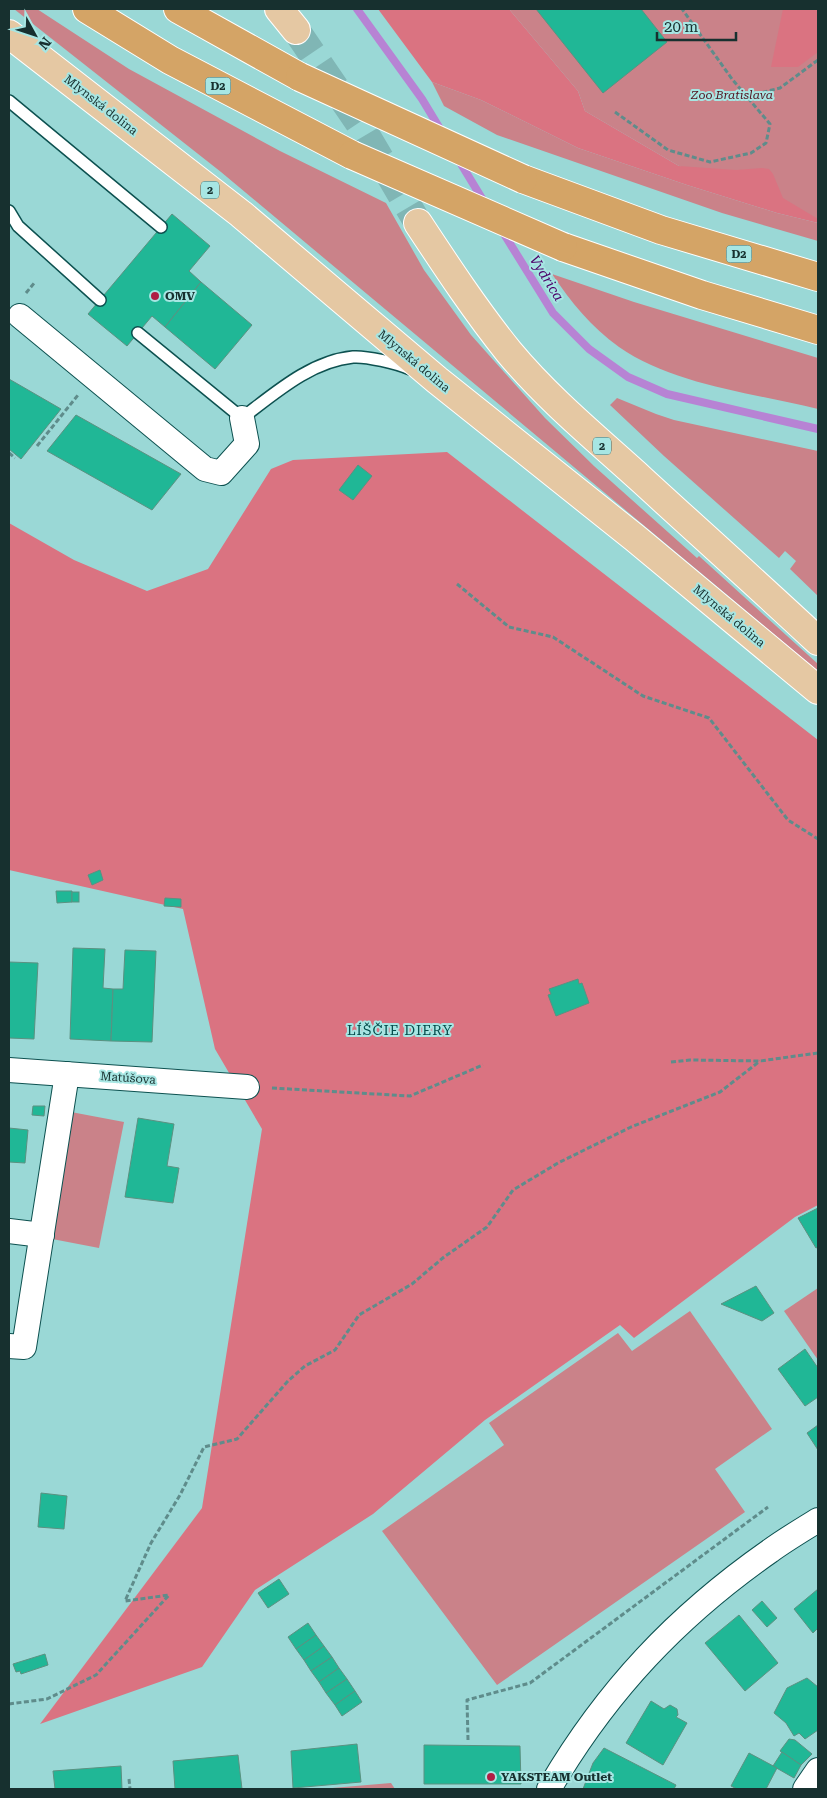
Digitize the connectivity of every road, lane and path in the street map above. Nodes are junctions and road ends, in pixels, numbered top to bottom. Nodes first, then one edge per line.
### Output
1 (86, 9) edge
2 (178, 9) edge
3 (279, 9) edge
4 (682, 9) edge
5 (296, 30) tunnel mouth
6 (9, 34) edge
7 (818, 60) edge
8 (748, 96) junction
9 (9, 101) edge
10 (615, 112) dead end
11 (9, 212) edge
12 (418, 223) tunnel mouth
13 (161, 227) dead end
14 (818, 278) edge
15 (100, 300) dead end
16 (20, 316) dead end
17 (818, 330) edge
18 (138, 333) dead end
19 (437, 380) junction
20 (80, 392) dead end
21 (242, 418) junction
22 (37, 446) dead end
23 (9, 453) edge
24 (15, 458) dead end
25 (457, 584) dead end
26 (818, 641) edge
27 (818, 690) edge
28 (818, 839) edge
29 (818, 1053) edge
30 (671, 1062) dead end
31 (760, 1062) junction
32 (483, 1065) dead end
33 (9, 1070) edge
34 (67, 1074) junction
35 (247, 1087) joint
36 (9, 1231) edge
37 (42, 1235) junction
38 (9, 1346) edge
39 (768, 1507) dead end
40 (818, 1520) edge
41 (9, 1704) edge
42 (468, 1740) dead end
43 (818, 1770) edge
44 (130, 1779) dead end
45 (130, 1789) edge
46 (548, 1789) edge
47 (805, 1789) edge

1 - 17 highway, D2, bridge
2 - 14 highway, D2, bridge
3 - 5 main road
4 - 8 path
6 - 19 main road, Mlynská dolina / 2
7 - 8 path
8 - 10 path
9 - 13 lane
11 - 15 lane
12 - 26 main road, 2
16 - 21 street
18 - 21 lane
19 - 21 lane
19 - 27 main road, Mlynská dolina / 2
20 - 22 path
23 - 24 path
25 - 28 path
29 - 31 path
30 - 31 path
31 - 41 path
32 - 35 path
33 - 34 street, Matúšova
34 - 35 street, Matúšova
34 - 37 street
36 - 37 street
37 - 38 street
39 - 42 path
40 - 46 street
43 - 47 street
44 - 45 path

